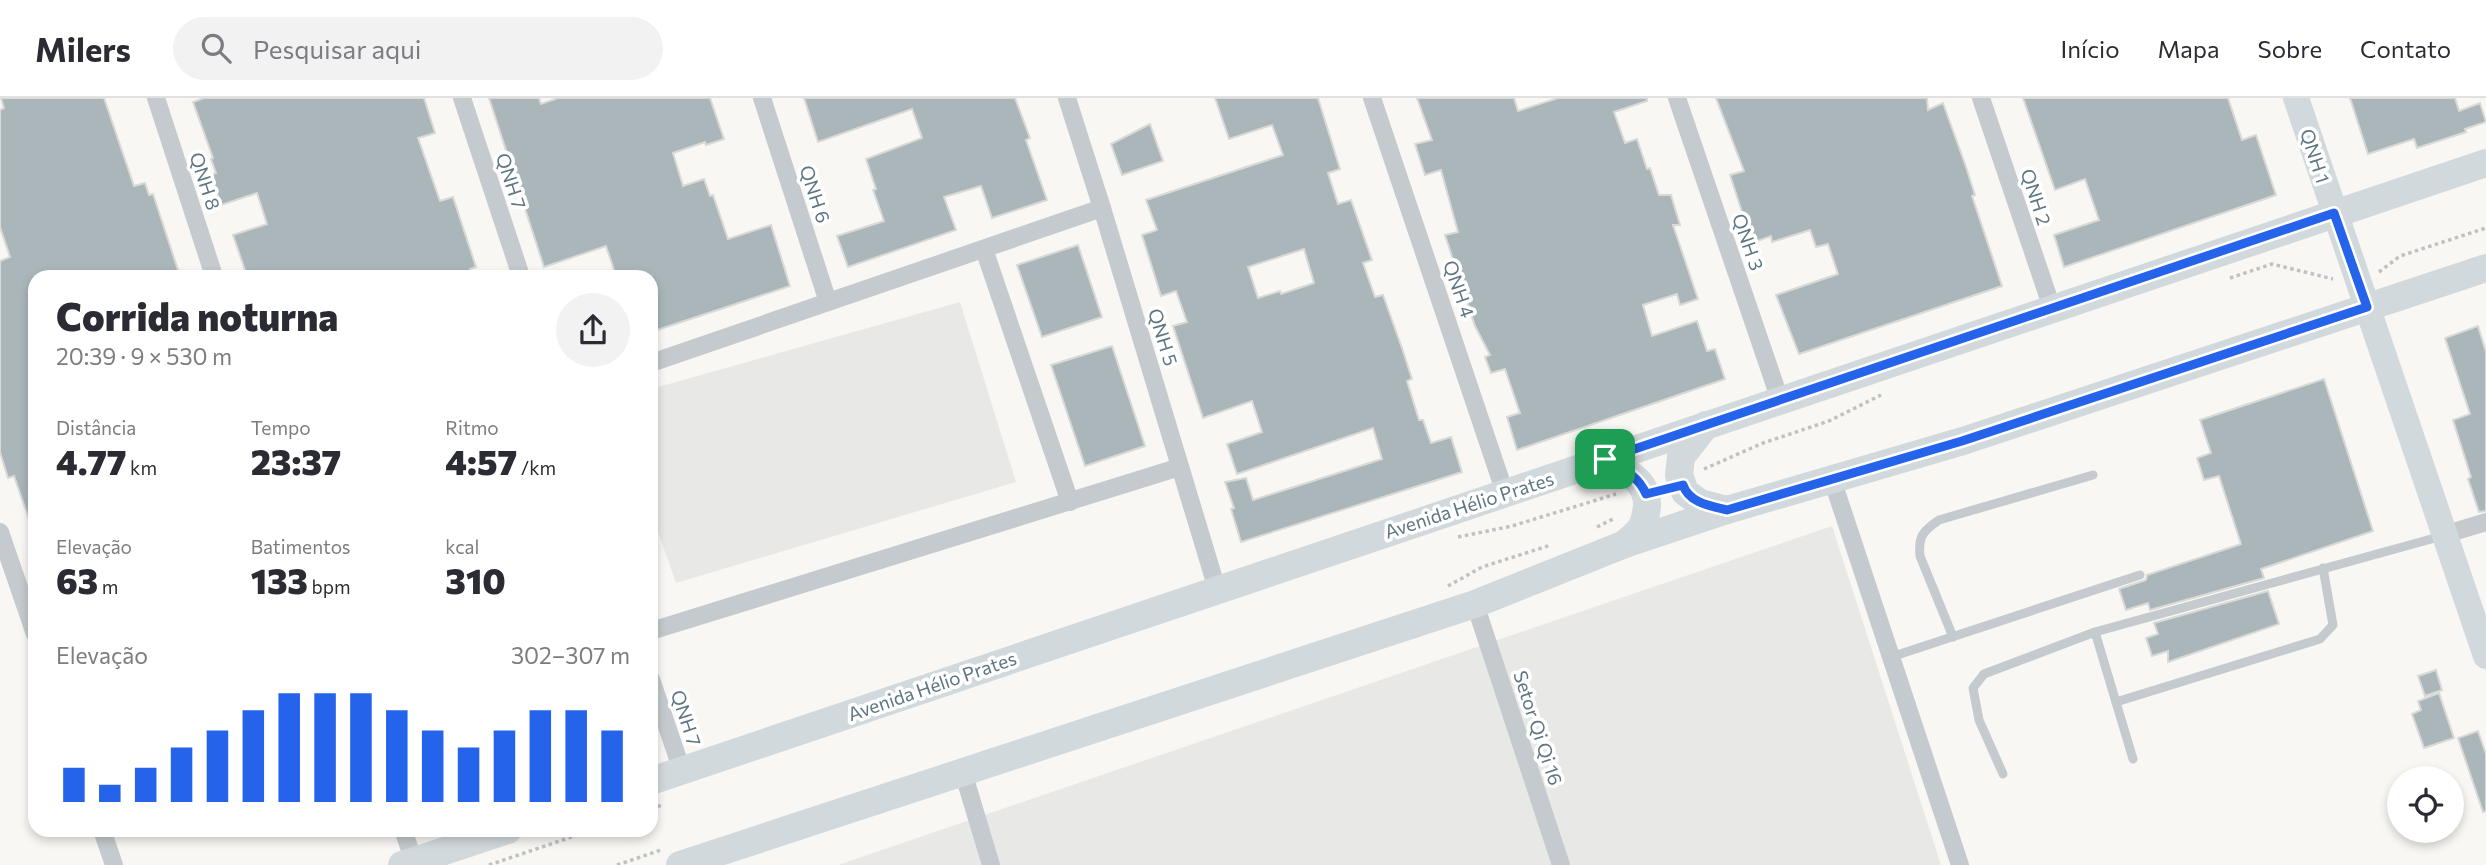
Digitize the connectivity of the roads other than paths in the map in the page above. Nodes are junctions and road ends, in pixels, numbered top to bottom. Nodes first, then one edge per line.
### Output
1 (156, 98) edge
2 (461, 98) edge
3 (762, 98) edge
4 (1067, 98) edge
5 (1372, 98) edge
6 (1676, 98) edge
7 (1981, 98) edge
8 (2295, 98) edge
9 (2486, 163) edge
10 (1102, 208) junction
11 (2334, 213) junction
12 (984, 248) junction
13 (2486, 268) edge
14 (212, 270) edge
15 (519, 270) edge
16 (2363, 296) junction
17 (828, 302) junction
18 (2052, 308) junction
19 (658, 361) edge
20 (1780, 400) junction
21 (1706, 425) junction
22 (1605, 459) junction
23 (1180, 467) junction
24 (2093, 475) dead end
25 (1832, 479) junction
26 (1505, 493) junction
27 (1070, 502) junction
28 (1727, 510) junction
29 (2486, 522) edge
30 (0, 533) edge
31 (2443, 535) junction
32 (1625, 544) junction
33 (2323, 568) junction
34 (2140, 575) dead end
35 (1217, 589) junction
36 (1475, 604) junction
37 (28, 614) edge
38 (658, 629) edge
39 (2095, 632) junction
40 (1953, 637) junction
41 (2486, 656) edge
42 (1891, 657) junction
43 (658, 700) edge
44 (2116, 702) junction
45 (2133, 759) dead end
46 (681, 771) junction
47 (963, 772) junction
48 (2003, 774) dead end
49 (658, 792) edge
50 (104, 837) edge
51 (404, 837) edge
52 (487, 837) edge
53 (408, 863) edge
54 (114, 865) edge
55 (680, 865) edge
56 (991, 865) edge
57 (1562, 865) edge
58 (1961, 865) edge

1 - 14 street, QNH 8
2 - 15 street, QNH 7
3 - 17 street, QNH 6
4 - 10 street, QNH 5
5 - 26 street, QNH 4
6 - 20 street, QNH 3
7 - 18 street, QNH 2
8 - 11 street, QNH 1
9 - 11 main road, Avenida Hélio Prates
10 - 12 street
10 - 23 street, QNH 5
11 - 16 street, QNH 1
11 - 18 main road, Avenida Hélio Prates
12 - 17 street
12 - 27 street
13 - 16 main road
16 - 25 main road
16 - 31 street, QNH 1
17 - 19 street
18 - 20 main road, Avenida Hélio Prates
20 - 21 main road, Avenida Hélio Prates
21 - 22 main road, Avenida Hélio Prates
21 - 28 main road
22 - 26 main road, Avenida Hélio Prates
22 - 32 main road
23 - 27 street
23 - 35 street, QNH 5
24 - 40 lane
25 - 28 main road
25 - 42 street
26 - 35 main road, Avenida Hélio Prates
27 - 38 street
28 - 32 main road
29 - 31 street
30 - 37 street
31 - 33 lane
31 - 41 street, QNH 1
32 - 36 main road
33 - 39 lane
33 - 44 lane
34 - 40 lane
35 - 46 main road, Avenida Hélio Prates
36 - 47 main road
36 - 57 street, Setor Qi Qi 16
39 - 44 lane
39 - 48 lane
40 - 42 lane
42 - 58 street
43 - 46 street, QNH 7
44 - 45 lane
46 - 49 main road, Avenida Hélio Prates
47 - 55 main road
47 - 56 street
50 - 54 street
51 - 53 street
52 - 53 main road

